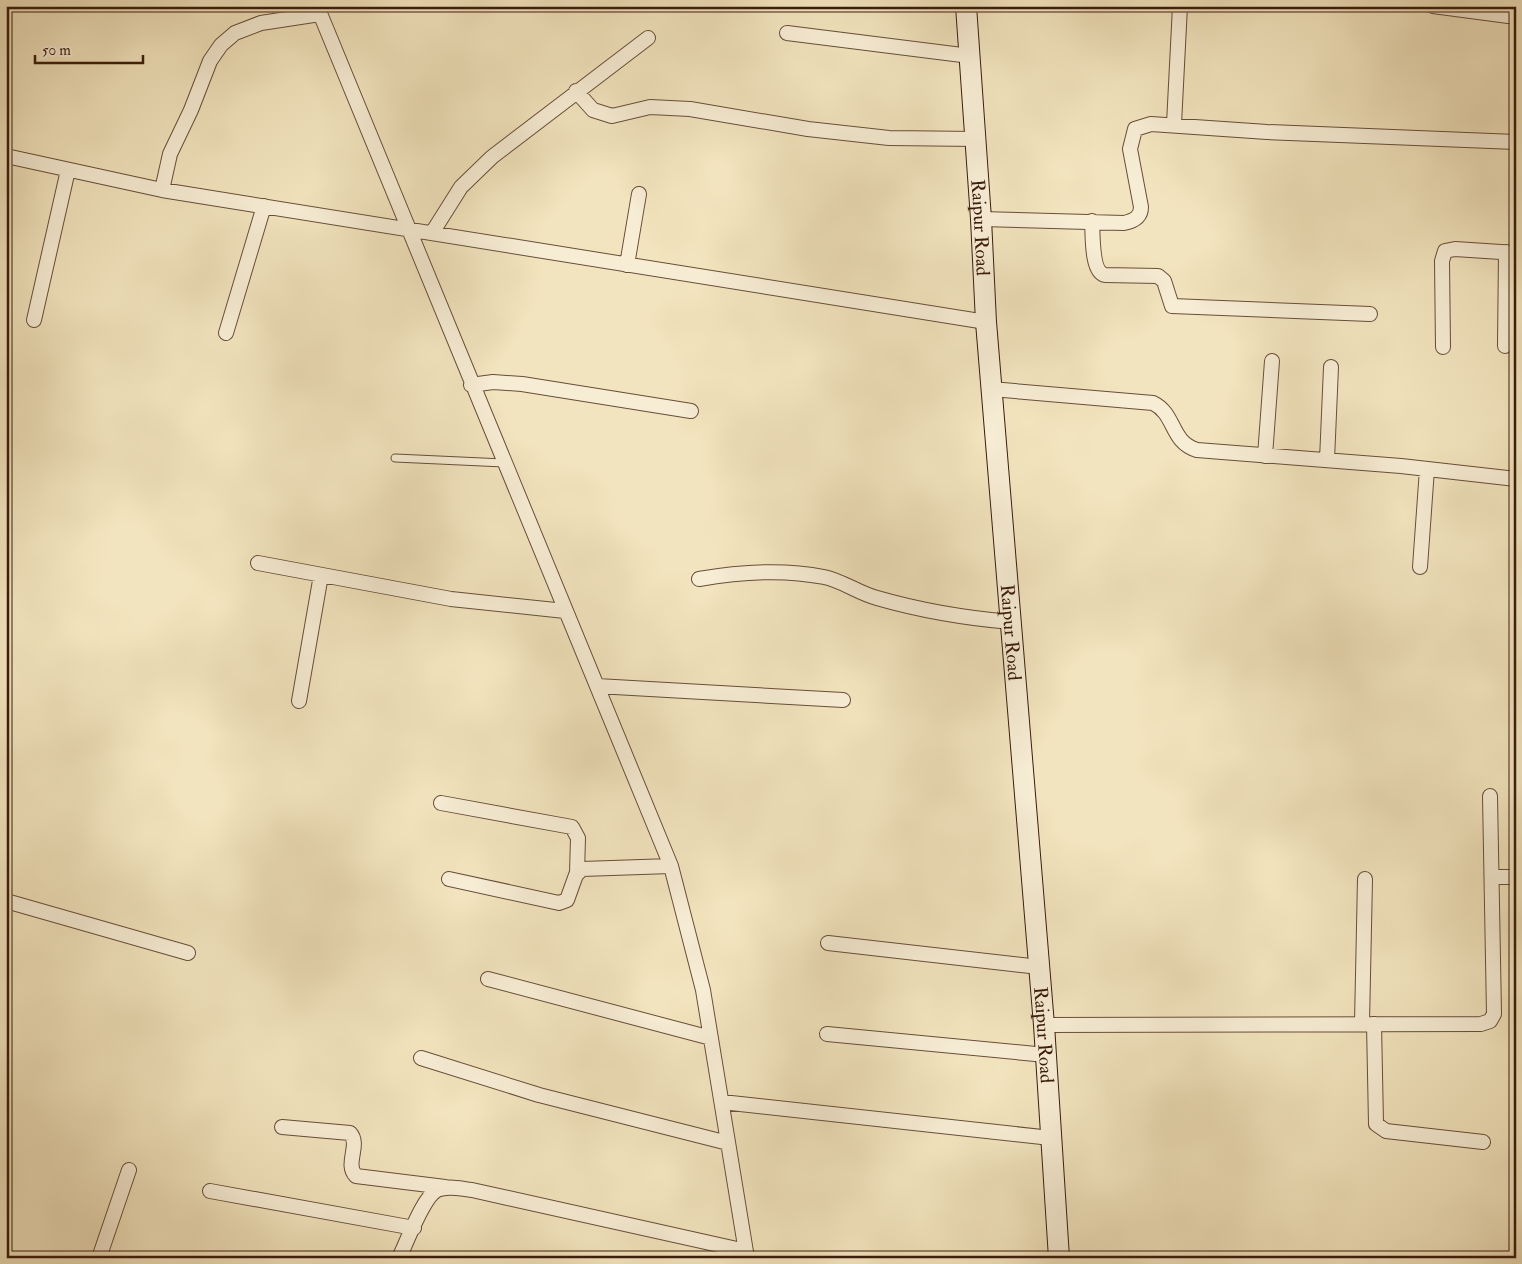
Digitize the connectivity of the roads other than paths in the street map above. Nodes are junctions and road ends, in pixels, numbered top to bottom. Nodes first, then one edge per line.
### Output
1 (966, 6) edge
2 (1180, 6) edge
3 (1433, 6) edge
4 (319, 10) edge
5 (1516, 17) edge
6 (787, 33) dead end
7 (648, 38) dead end
8 (970, 56) junction
9 (576, 91) junction
10 (1174, 124) junction
11 (976, 139) junction
12 (1516, 142) edge
13 (6, 156) edge
14 (68, 170) junction
15 (162, 190) junction
16 (639, 194) dead end
17 (264, 206) junction
18 (981, 219) junction
19 (1092, 221) junction
20 (407, 230) junction
21 (432, 233) junction
22 (1511, 253) edge
23 (627, 265) junction
24 (1370, 314) dead end
25 (34, 320) dead end
26 (986, 322) junction
27 (226, 333) dead end
28 (1505, 346) dead end
29 (1443, 347) dead end
30 (1272, 361) dead end
31 (1331, 367) dead end
32 (471, 385) junction
33 (991, 389) junction
34 (691, 411) dead end
35 (1265, 456) junction
36 (395, 458) dead end
37 (1327, 460) junction
38 (504, 463) junction
39 (1427, 469) junction
40 (1516, 479) edge
41 (258, 563) dead end
42 (1420, 567) dead end
43 (322, 575) junction
44 (699, 579) dead end
45 (565, 611) junction
46 (1011, 622) junction
47 (596, 686) junction
48 (843, 700) dead end
49 (300, 701) dead end
50 (1490, 796) dead end
51 (441, 802) dead end
52 (671, 866) junction
53 (577, 873) junction
54 (1492, 876) junction
55 (1516, 877) edge
56 (449, 879) dead end
57 (1366, 879) dead end
58 (6, 901) edge
59 (828, 943) dead end
60 (188, 953) dead end
61 (1039, 967) junction
62 (488, 979) dead end
63 (1368, 1023) junction
64 (1044, 1025) junction
65 (827, 1034) dead end
66 (711, 1038) junction
67 (1046, 1055) junction
68 (421, 1058) dead end
69 (722, 1102) junction
70 (282, 1127) dead end
71 (1051, 1138) junction
72 (1483, 1142) dead end
73 (728, 1143) junction
74 (129, 1170) dead end
75 (446, 1187) junction
76 (210, 1191) dead end
77 (414, 1228) junction
78 (747, 1254) edge
79 (99, 1258) edge
80 (399, 1258) edge
81 (1059, 1258) edge

1 - 8 main road, Raipur Road
2 - 10 street
3 - 5 street
4 - 15 street
4 - 20 street
6 - 8 street
7 - 9 street
8 - 11 main road, Raipur Road
9 - 11 street
9 - 21 street
10 - 12 street
10 - 19 street
11 - 18 main road, Raipur Road
13 - 14 street
14 - 15 street
14 - 25 street
15 - 17 street
16 - 23 street
17 - 20 street
17 - 27 street
18 - 19 street
18 - 26 main road, Raipur Road
19 - 24 street
20 - 21 street
20 - 32 street
21 - 23 street
22 - 28 street
22 - 29 street
23 - 26 street
26 - 33 main road, Raipur Road
30 - 35 street
31 - 37 street
32 - 34 street
32 - 38 street
33 - 35 street
33 - 46 main road, Raipur Road
35 - 37 street
36 - 38 lane
37 - 39 street
38 - 45 street
39 - 40 street
39 - 42 street
41 - 43 street
43 - 45 street
43 - 49 street
44 - 46 street
45 - 47 street
46 - 61 main road, Raipur Road
47 - 48 street
47 - 52 street
50 - 54 street
51 - 53 street
52 - 53 street
52 - 66 street
53 - 56 street
54 - 55 street
54 - 63 street
57 - 63 street
58 - 60 street
59 - 61 street
61 - 64 main road, Raipur Road
62 - 66 street
63 - 64 street
63 - 72 street
64 - 67 main road, Raipur Road
65 - 67 street
66 - 69 street
67 - 71 main road, Raipur Road
68 - 73 street
69 - 71 street
69 - 73 street
70 - 75 street
71 - 81 main road, Raipur Road
73 - 78 street
74 - 79 street
75 - 77 street
75 - 78 street
76 - 77 street
77 - 80 street

